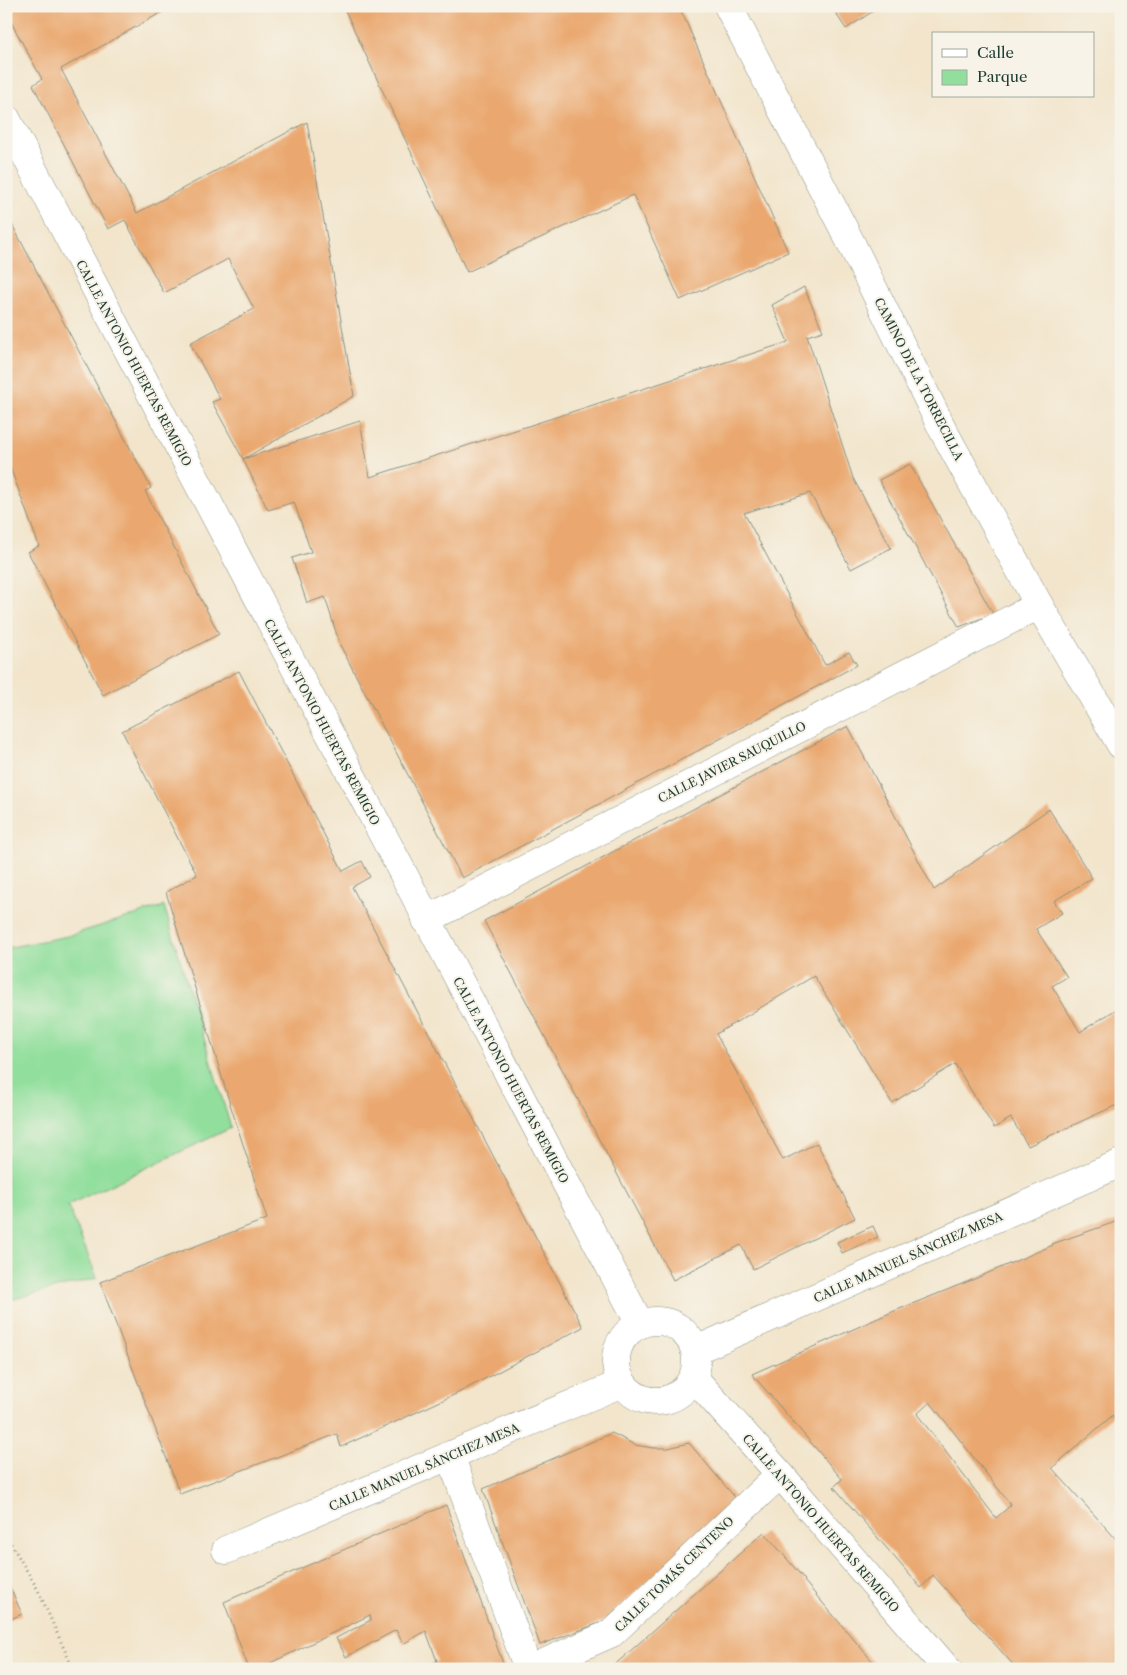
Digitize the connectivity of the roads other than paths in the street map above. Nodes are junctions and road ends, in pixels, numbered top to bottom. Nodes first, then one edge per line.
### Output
1 (728, 6) edge
2 (6, 118) edge
3 (1039, 605) junction
4 (1121, 745) edge
5 (426, 920) junction
6 (1121, 1163) edge
7 (640, 1324) junction
8 (696, 1350) junction
9 (694, 1378) junction
10 (622, 1383) junction
11 (450, 1455) junction
12 (780, 1474) junction
13 (226, 1550) dead end
14 (935, 1664) edge
15 (529, 1669) edge

1 - 3 street, CAMINO DE LA TORRECILLA
2 - 5 street, CALLE ANTONIO HUERTAS REMIGIO
3 - 4 street, CAMINO DE LA TORRECILLA
3 - 5 street, CALLE JAVIER SAUQUILLO
5 - 7 street, CALLE ANTONIO HUERTAS REMIGIO
6 - 8 street, CALLE MANUEL SÁNCHEZ MESA
7 - 8 street
7 - 10 street
8 - 9 street
9 - 10 street
9 - 12 street, CALLE ANTONIO HUERTAS REMIGIO
10 - 11 street, CALLE MANUEL SÁNCHEZ MESA
11 - 13 street, CALLE MANUEL SÁNCHEZ MESA
11 - 15 street, CALLE TOMÁS CENTENO
12 - 14 street, CALLE ANTONIO HUERTAS REMIGIO
12 - 15 street, CALLE TOMÁS CENTENO

